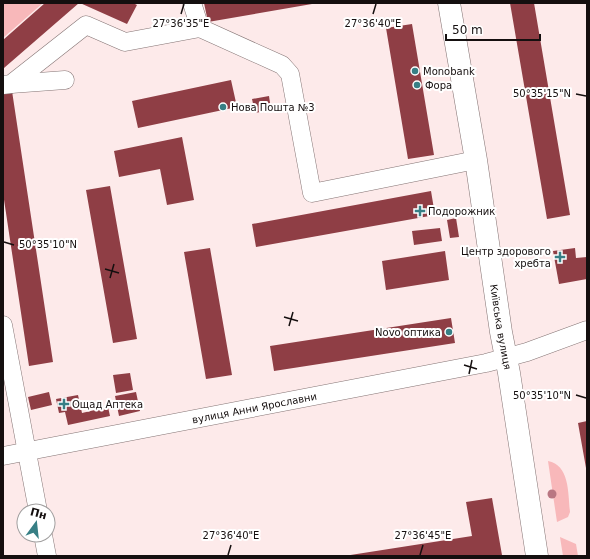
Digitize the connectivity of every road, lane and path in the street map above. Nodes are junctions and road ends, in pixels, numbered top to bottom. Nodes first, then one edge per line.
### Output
1 (192, 3) edge
2 (449, 3) edge
3 (200, 28) junction
4 (64, 80) dead end
5 (7, 85) edge
6 (476, 160) junction
7 (3, 325) edge
8 (587, 330) edge
9 (506, 358) junction
10 (27, 451) junction
11 (3, 456) edge
12 (37, 503) edge
13 (45, 543) edge
14 (47, 556) edge
15 (537, 556) edge

1 - 3 street
2 - 6 main road, Київська вулиця
3 - 5 street
3 - 6 street
4 - 5 street
6 - 9 main road, Київська вулиця
7 - 10 street
8 - 9 street, вулиця Анни Ярославни
9 - 10 street, вулиця Анни Ярославни
9 - 15 main road, Київська вулиця
10 - 11 street, вулиця Анни Ярославни
10 - 12 street
13 - 14 street

